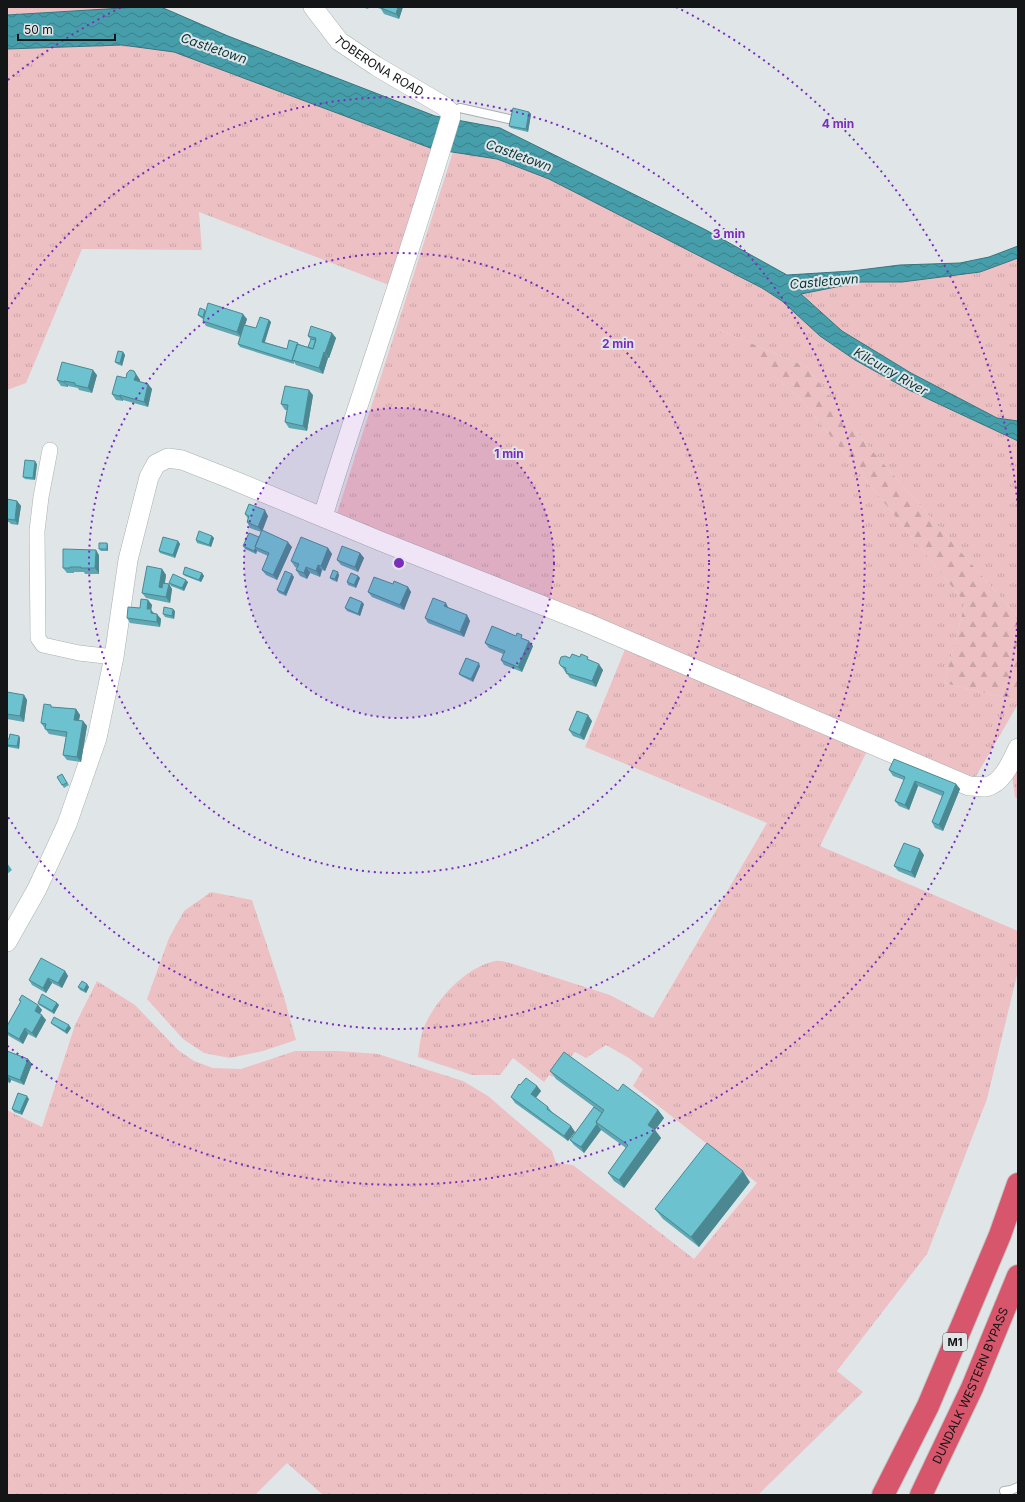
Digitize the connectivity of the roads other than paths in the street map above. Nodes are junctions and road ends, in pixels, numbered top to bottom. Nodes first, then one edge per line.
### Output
1 (314, 7) edge
2 (451, 114) junction
3 (509, 119) edge
4 (50, 450) dead end
5 (323, 516) junction
6 (114, 657) junction
7 (1018, 748) edge
8 (7, 942) edge
9 (1018, 1184) edge
10 (1018, 1276) edge
11 (1018, 1487) edge
12 (1004, 1491) dead end
13 (883, 1495) edge
14 (921, 1495) edge
15 (1015, 1495) edge

1 - 2 street, TOBERONA ROAD
2 - 3 lane
2 - 5 street
4 - 6 street
5 - 6 street
5 - 7 street
6 - 8 street
9 - 13 highway, M1
10 - 14 highway, DUNDALK WESTERN BYPASS
11 - 12 lane
11 - 15 lane

